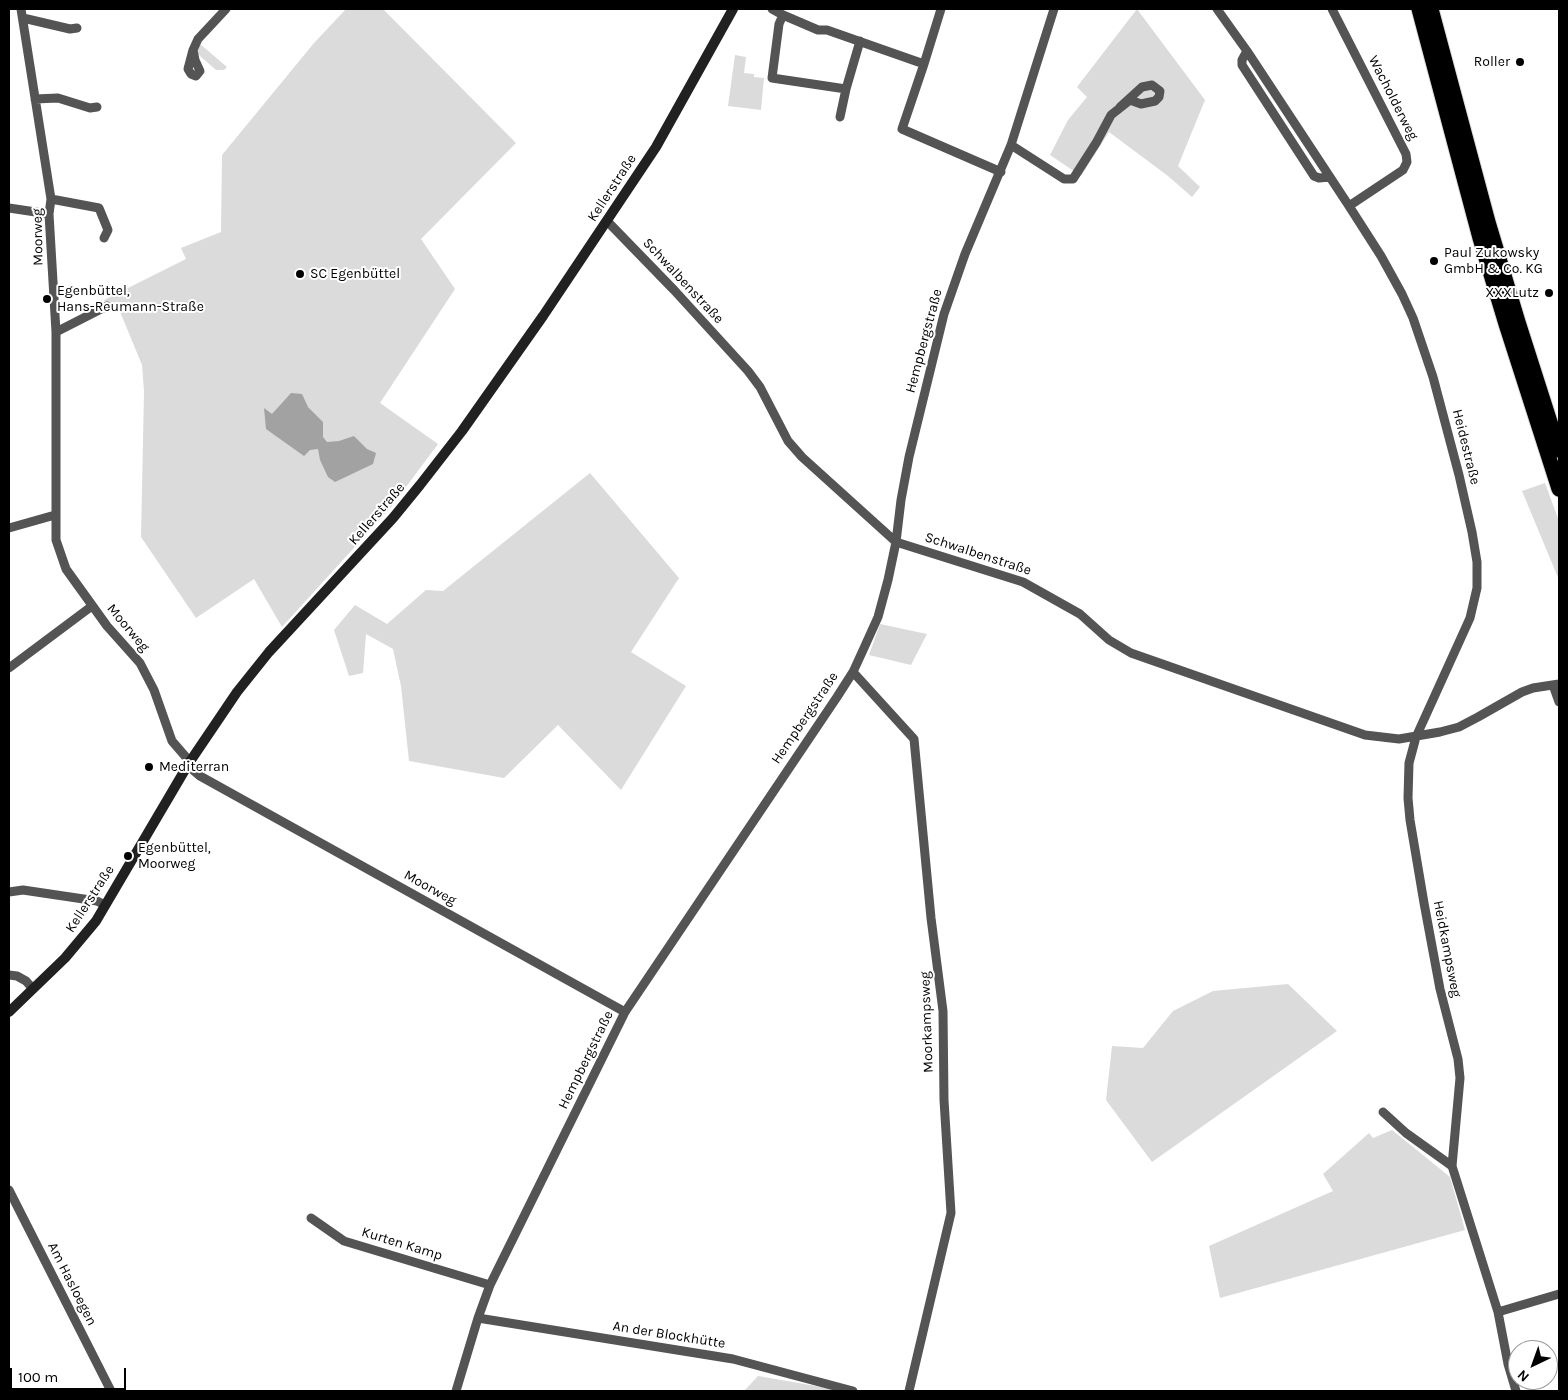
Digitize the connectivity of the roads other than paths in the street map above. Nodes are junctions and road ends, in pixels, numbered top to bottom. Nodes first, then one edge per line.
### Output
1 (226, 9) edge
2 (733, 9) edge
3 (772, 9) edge
4 (941, 9) edge
5 (1054, 9) edge
6 (1217, 9) edge
7 (1332, 9) edge
8 (1419, 9) edge
9 (1431, 9) edge
10 (22, 13) edge
11 (783, 16) junction
12 (77, 28) dead end
13 (860, 41) junction
14 (193, 50) dead end
15 (1247, 50) junction
16 (924, 64) junction
17 (846, 89) junction
18 (35, 99) junction
19 (96, 106) dead end
20 (1120, 106) dead end
21 (840, 117) dead end
22 (1011, 145) junction
23 (1000, 172) junction
24 (1330, 177) junction
25 (51, 199) junction
26 (1349, 206) junction
27 (9, 208) edge
28 (49, 214) junction
29 (607, 221) junction
30 (104, 238) dead end
31 (107, 306) dead end
32 (56, 332) junction
33 (1559, 450) edge
34 (1559, 488) edge
35 (55, 515) junction
36 (9, 528) edge
37 (896, 542) junction
38 (92, 606) junction
39 (9, 668) edge
40 (852, 672) junction
41 (1556, 684) edge
42 (1559, 702) edge
43 (1416, 737) junction
44 (189, 764) junction
45 (9, 892) edge
46 (105, 905) junction
47 (9, 975) edge
48 (33, 988) junction
49 (9, 1012) edge
50 (624, 1012) junction
51 (1383, 1112) dead end
52 (1452, 1166) junction
53 (9, 1190) edge
54 (311, 1218) dead end
55 (490, 1285) junction
56 (1559, 1294) edge
57 (1498, 1312) junction
58 (478, 1318) junction
59 (111, 1391) edge
60 (456, 1391) edge
61 (853, 1391) edge
62 (909, 1391) edge
63 (1516, 1391) edge

1 - 14 street
2 - 29 main road, Kellerstraße
3 - 11 street
4 - 16 street
5 - 22 street, Hempbergstraße
6 - 15 street, Heidestraße
7 - 26 street, Wacholderweg
8 - 34 highway
9 - 33 highway
10 - 12 street
10 - 18 street, Moorweg
11 - 13 street
11 - 17 street
13 - 16 street
13 - 17 street
15 - 24 street, Heidestraße
15 - 24 street
16 - 23 street
17 - 21 street
18 - 19 street
18 - 25 street, Moorweg
20 - 22 street
22 - 23 street, Hempbergstraße
23 - 37 street, Hempbergstraße
24 - 26 street, Heidestraße
25 - 28 street, Moorweg
25 - 30 street
26 - 43 street, Heidestraße
27 - 28 street
28 - 32 street, Moorweg
29 - 37 street, Schwalbenstraße
29 - 44 main road, Kellerstraße
31 - 32 street
32 - 35 street, Moorweg
35 - 36 street
35 - 38 street, Moorweg
37 - 40 street, Hempbergstraße
37 - 43 street, Schwalbenstraße
38 - 39 street
38 - 44 street, Moorweg
40 - 50 street, Hempbergstraße
40 - 62 street, Moorkampsweg
41 - 42 street
41 - 43 street, Schwalbenstraße
43 - 52 street, Heidkampsweg
44 - 46 main road, Kellerstraße
44 - 50 street, Moorweg
45 - 46 street
46 - 48 main road, Kellerstraße
47 - 48 street
48 - 49 main road, Kellerstraße
50 - 55 street, Hempbergstraße
51 - 52 street
52 - 57 street, Heidkampsweg
53 - 59 street, Am Hasloegen
54 - 55 street, Kurten Kamp
55 - 58 street, Hempbergstraße
56 - 57 street
57 - 63 street, Heidkampsweg
58 - 60 street, Hempbergstraße
58 - 61 street, An der Blockhütte

